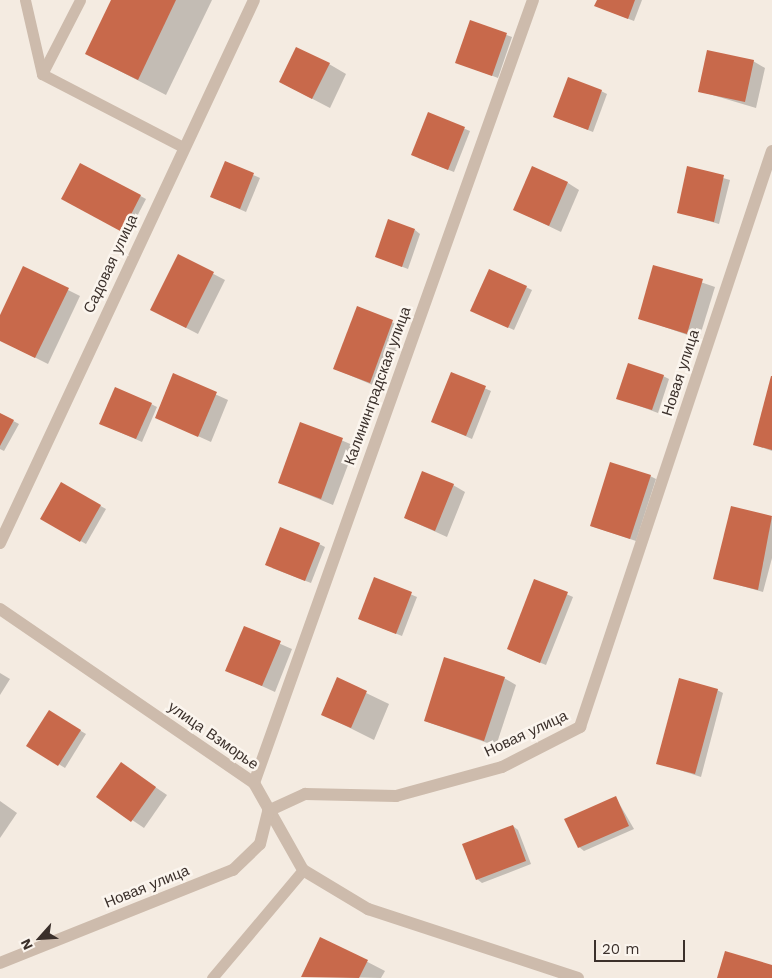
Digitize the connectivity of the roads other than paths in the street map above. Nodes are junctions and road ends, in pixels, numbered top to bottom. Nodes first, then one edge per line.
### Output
1 (25, 0) edge
2 (80, 0) edge
3 (254, 0) edge
4 (532, 0) edge
5 (42, 74) junction
6 (183, 147) junction
7 (772, 151) edge
8 (0, 543) edge
9 (0, 609) edge
10 (254, 783) junction
11 (268, 811) junction
12 (303, 870) junction
13 (0, 963) edge
14 (212, 978) edge
15 (578, 978) edge

1 - 5 lane
2 - 5 lane
3 - 6 street, Садовая улица
4 - 10 street, Калининградская улица
5 - 6 lane
6 - 8 street, Садовая улица
7 - 11 street, Новая улица
9 - 10 street, улица Взморье
10 - 11 street, улица Взморье
11 - 12 street, улица Взморье
11 - 13 street, Новая улица
12 - 14 lane
12 - 15 street, улица Взморье

